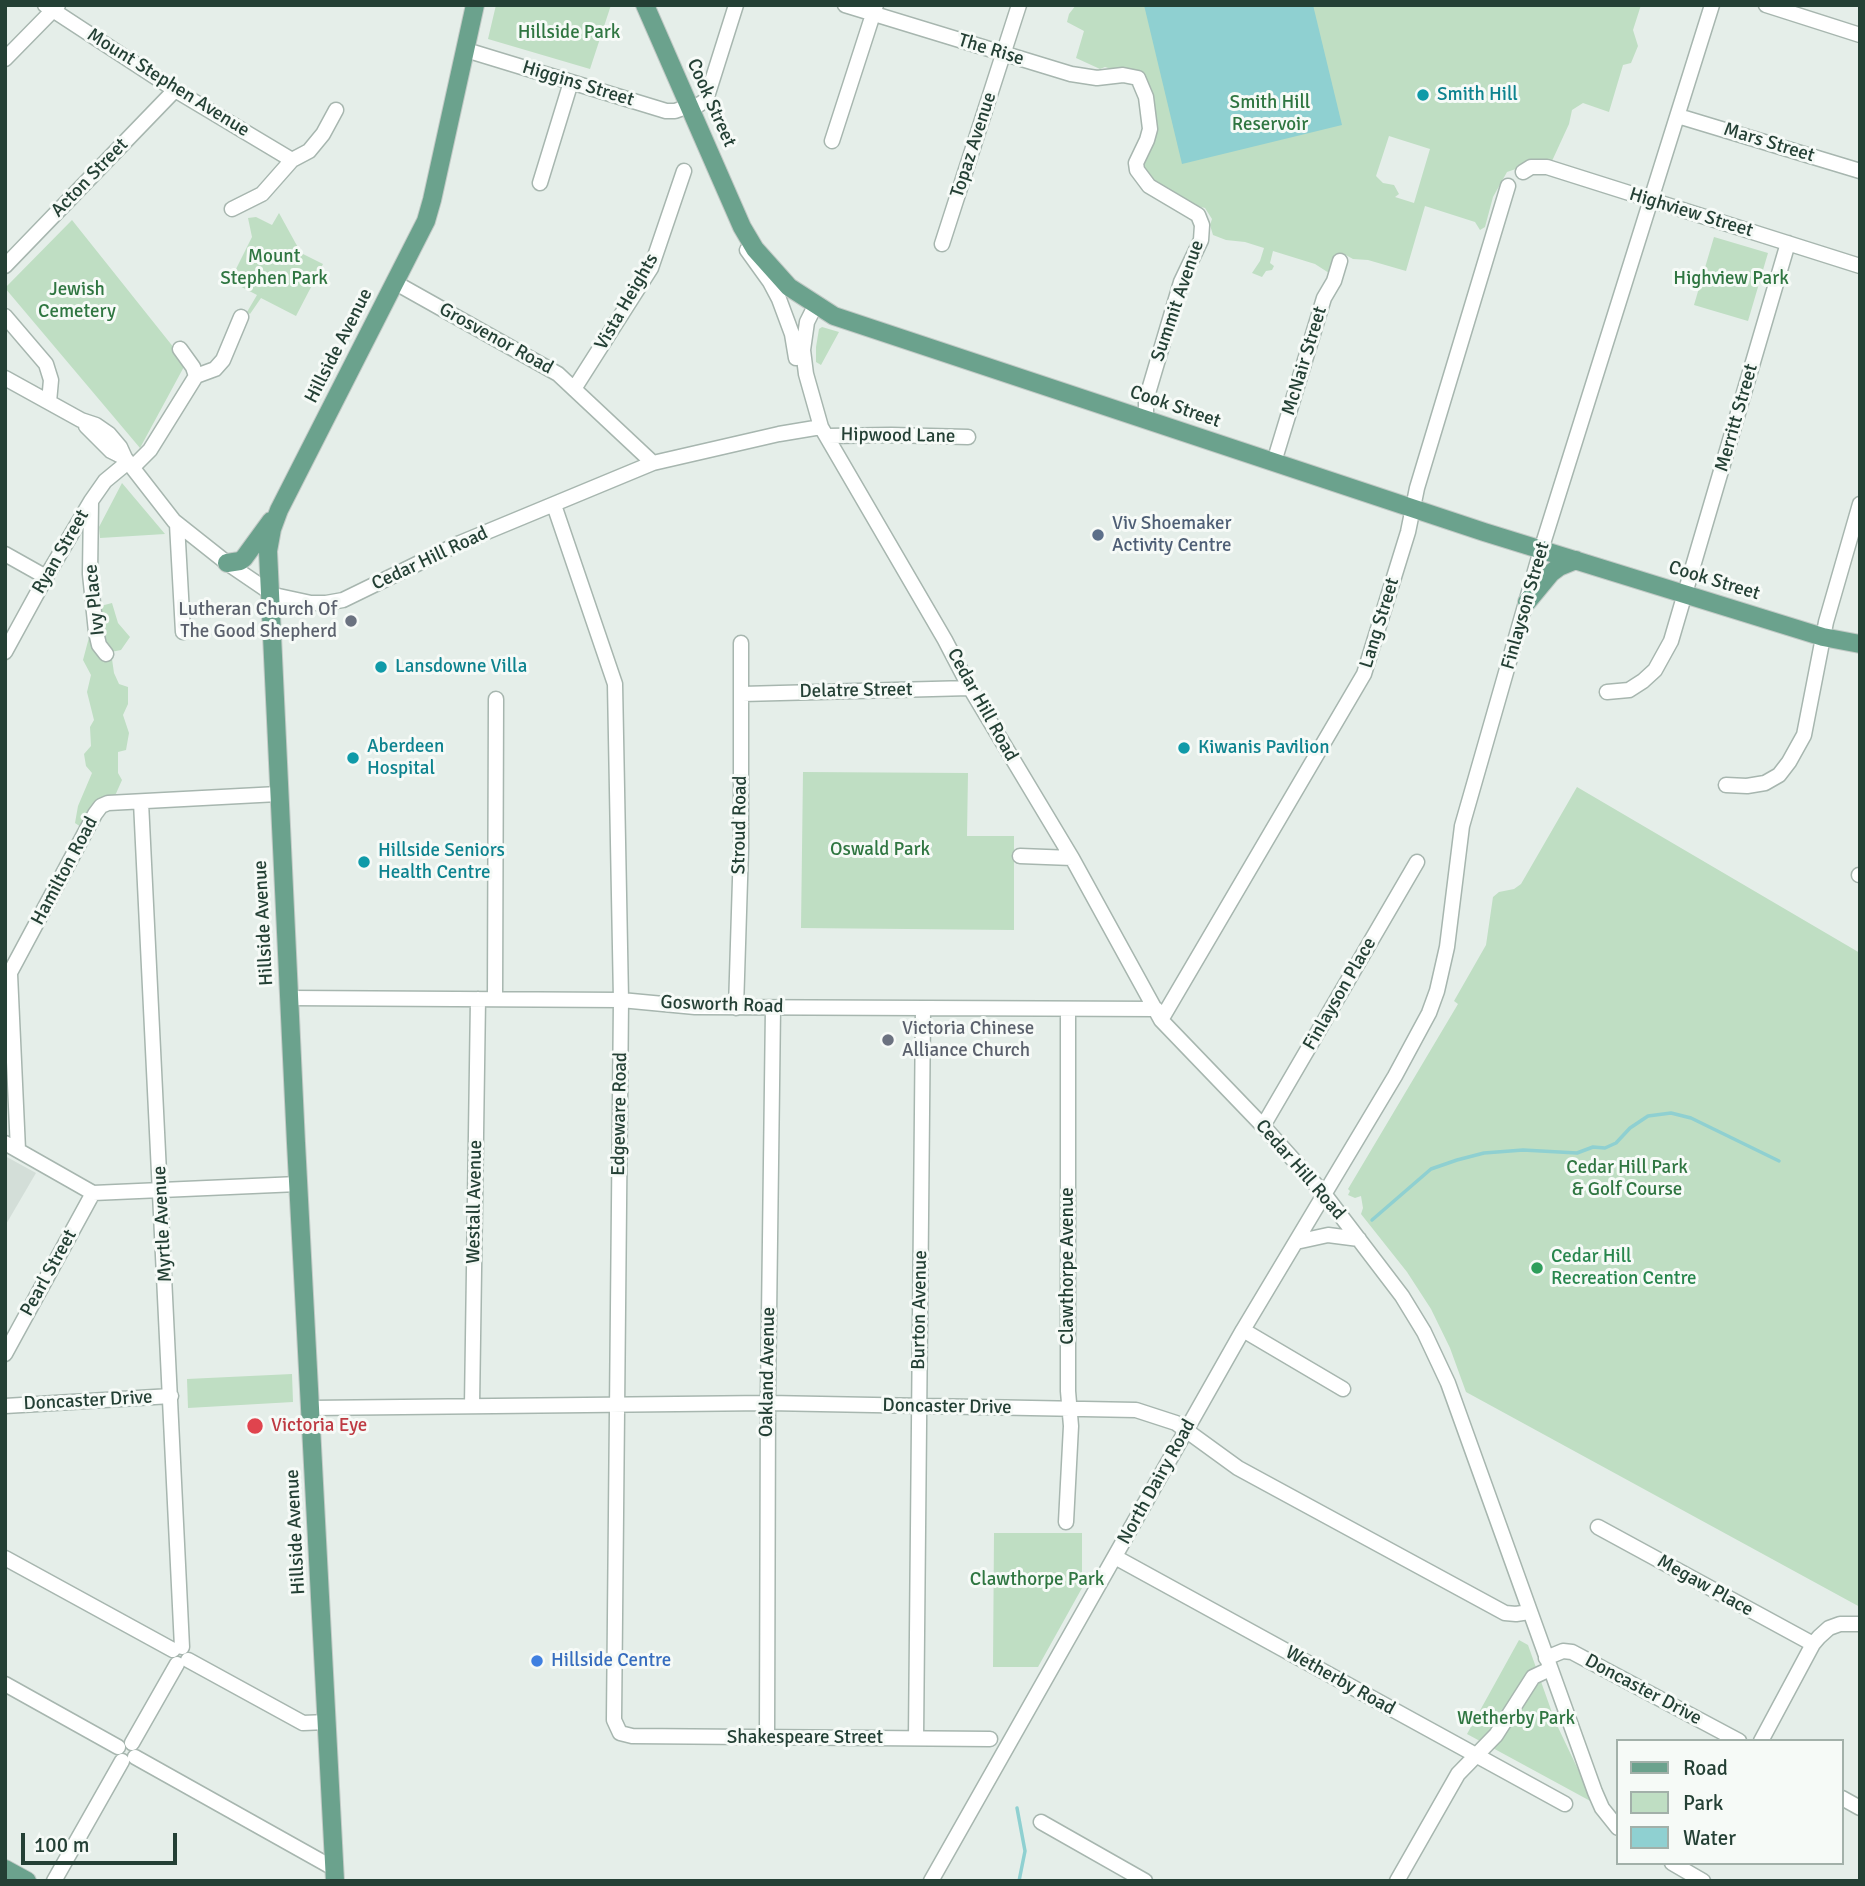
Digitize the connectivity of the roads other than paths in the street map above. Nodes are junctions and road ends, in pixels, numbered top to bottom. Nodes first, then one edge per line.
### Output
1 (475, 5) edge
2 (645, 5) edge
3 (736, 5) edge
4 (845, 5) edge
5 (1018, 5) edge
6 (1712, 5) edge
7 (1766, 5) edge
8 (52, 7) edge
9 (875, 10) edge
10 (1860, 35) edge
11 (466, 50) junction
12 (1004, 54) junction
13 (5, 60) edge
14 (571, 82) junction
15 (175, 90) junction
16 (690, 108) junction
17 (336, 110) dead end
18 (1678, 116) junction
19 (832, 141) dead end
20 (292, 160) junction
21 (684, 171) dead end
22 (1860, 171) edge
23 (1523, 172) dead end
24 (540, 183) dead end
25 (1508, 186) dead end
26 (1651, 201) junction
27 (232, 209) dead end
28 (1202, 225) joint
29 (742, 227) junction
30 (1788, 243) junction
31 (942, 244) dead end
32 (1340, 261) dead end
33 (5, 266) edge
34 (1860, 266) edge
35 (394, 282) junction
36 (816, 306) junction
37 (5, 316) edge
38 (241, 317) dead end
39 (180, 349) dead end
40 (806, 374) junction
41 (196, 376) junction
42 (5, 378) edge
43 (574, 390) junction
44 (49, 402) junction
45 (1146, 418) junction
46 (825, 432) junction
47 (968, 438) dead end
48 (129, 462) junction
49 (653, 463) junction
50 (1274, 463) junction
51 (91, 501) junction
52 (1860, 504) edge
53 (554, 505) junction
54 (1412, 509) junction
55 (279, 510) junction
56 (177, 524) junction
57 (1541, 550) junction
58 (5, 554) edge
59 (1576, 560) junction
60 (226, 563) junction
61 (46, 577) junction
62 (269, 593) junction
63 (1686, 594) junction
64 (1527, 602) junction
65 (183, 632) dead end
66 (1822, 637) junction
67 (741, 643) dead end
68 (1860, 644) edge
69 (1860, 650) edge
70 (5, 652) edge
71 (106, 654) dead end
72 (970, 688) junction
73 (1607, 692) dead end
74 (742, 694) junction
75 (496, 699) dead end
76 (1726, 785) dead end
77 (278, 794) junction
78 (141, 802) junction
79 (1020, 856) dead end
80 (1072, 858) junction
81 (1418, 862) dead end
82 (7, 978) edge
83 (289, 998) junction
84 (478, 999) junction
85 (495, 999) junction
86 (621, 1000) junction
87 (736, 1007) junction
88 (773, 1008) junction
89 (923, 1008) junction
90 (1068, 1010) junction
91 (1158, 1015) junction
92 (1263, 1126) junction
93 (12, 1147) edge
94 (298, 1184) junction
95 (161, 1190) junction
96 (93, 1192) junction
97 (1325, 1195) junction
98 (1359, 1239) junction
99 (1296, 1242) junction
100 (1244, 1330) junction
101 (5, 1353) edge
102 (1343, 1389) dead end
103 (171, 1396) junction
104 (768, 1403) junction
105 (617, 1405) junction
106 (5, 1406) edge
107 (472, 1406) junction
108 (919, 1407) junction
109 (311, 1408) junction
110 (1070, 1409) junction
111 (1187, 1430) junction
112 (1066, 1522) dead end
113 (1598, 1527) dead end
114 (1115, 1557) junction
115 (5, 1558) edge
116 (1529, 1612) junction
117 (1860, 1624) edge
118 (1813, 1644) junction
119 (180, 1655) junction
120 (1548, 1664) junction
121 (5, 1684) edge
122 (327, 1722) junction
123 (620, 1733) joint
124 (766, 1737) junction
125 (916, 1738) junction
126 (990, 1739) dead end
127 (1735, 1739) edge
128 (1761, 1739) edge
129 (126, 1752) junction
130 (1475, 1755) junction
131 (1844, 1799) edge
132 (1565, 1804) dead end
133 (1860, 1808) edge
134 (1041, 1822) dead end
135 (1616, 1826) edge
136 (1677, 1865) edge
137 (5, 1869) edge
138 (1696, 1873) edge
139 (335, 1875) edge
140 (27, 1881) edge
141 (54, 1881) edge
142 (932, 1881) edge
143 (1145, 1881) edge
144 (1397, 1881) edge

1 - 11 main road, Hillside Avenue
2 - 16 main road, Cook Street
3 - 16 street
4 - 9 street, The Rise
5 - 12 street, Topaz Avenue
6 - 18 street, Finlayson Street
7 - 10 street
8 - 13 street
8 - 15 street, Mount Stephen Avenue
9 - 12 street, The Rise
9 - 19 street
11 - 14 street, Higgins Street
11 - 35 main road, Hillside Avenue
12 - 28 street, The Rise
12 - 31 street, Topaz Avenue
14 - 16 street, Higgins Street
14 - 24 street
15 - 20 street, Mount Stephen Avenue
15 - 33 street, Acton Street
16 - 29 main road, Cook Street
17 - 20 street
18 - 22 street, Mars Street
18 - 26 street, Finlayson Street
20 - 27 street
21 - 43 street, Vista Heights
23 - 26 street, Highview Street
25 - 54 street, Lang Street
26 - 30 street, Highview Street
26 - 57 street, Finlayson Street
28 - 45 street, Summit Avenue
29 - 36 main road, Cook Street
29 - 40 street
30 - 34 street, Highview Street
30 - 63 street, Merritt Street
32 - 50 street, McNair Street
35 - 43 street, Grosvenor Road
35 - 55 main road, Hillside Avenue
36 - 40 street
36 - 45 main road, Cook Street
37 - 44 street
38 - 41 street, Ryan Street
39 - 41 street
40 - 46 street
41 - 48 street, Ryan Street
42 - 44 street, Cedar Hill Road
43 - 49 street, Grosvenor Road
44 - 48 street, Cedar Hill Road
45 - 50 main road, Cook Street
46 - 47 street, Hipwood Lane
46 - 49 street, Cedar Hill Road
46 - 72 street, Cedar Hill Road
48 - 51 street, Ryan Street
48 - 56 street, Cedar Hill Road
49 - 53 street, Cedar Hill Road
50 - 54 main road, Cook Street
51 - 61 street, Ryan Street
51 - 71 street, Ivy Place
52 - 66 street
53 - 62 street, Cedar Hill Road
53 - 86 street, Edgeware Road
54 - 57 main road, Cook Street
54 - 91 street, Lang Street
55 - 60 main road
55 - 62 main road, Hillside Avenue
56 - 60 street, Cedar Hill Road
56 - 65 street
57 - 59 main road, Cook Street
57 - 64 street, Finlayson Street
58 - 61 street
59 - 63 main road, Cook Street
59 - 64 main road
60 - 62 street, Cedar Hill Road
61 - 70 street, Ryan Street
62 - 77 main road, Hillside Avenue
63 - 66 main road, Cook Street
63 - 73 street, Merritt Street
64 - 97 street, Finlayson Street
66 - 68 main road, Cook Street
66 - 69 street
66 - 76 street
67 - 74 street, Stroud Road
72 - 74 street, Delatre Street
72 - 80 street, Cedar Hill Road
74 - 87 street, Stroud Road
75 - 85 street
77 - 78 street, Hamilton Road
77 - 83 main road, Hillside Avenue
78 - 82 street, Hamilton Road
78 - 95 street, Myrtle Avenue
79 - 80 street
80 - 91 street, Cedar Hill Road
81 - 92 street, Finlayson Place
82 - 93 street
83 - 84 street, Gosworth Road
83 - 94 main road, Hillside Avenue
84 - 85 street, Gosworth Road
84 - 107 street, Westall Avenue
85 - 86 street, Gosworth Road
86 - 87 street, Gosworth Road
86 - 105 street, Edgeware Road
87 - 88 street, Gosworth Road
88 - 89 street, Gosworth Road
88 - 104 street, Oakland Avenue
89 - 90 street, Gosworth Road
89 - 108 street, Burton Avenue
90 - 91 street, Gosworth Road
90 - 110 street, Clawthorpe Avenue
91 - 92 street, Cedar Hill Road
92 - 97 street, Cedar Hill Road
93 - 96 street
94 - 95 street
94 - 109 main road, Hillside Avenue
95 - 96 street
95 - 103 street, Myrtle Avenue
96 - 101 street, Pearl Street
97 - 98 street, Cedar Hill Road
97 - 99 street, North Dairy Road
98 - 99 street
98 - 116 street, Cedar Hill Road
99 - 100 street, North Dairy Road
100 - 102 street
100 - 111 street, North Dairy Road
103 - 106 street, Doncaster Drive
103 - 119 street, Myrtle Avenue
104 - 105 street, Doncaster Drive
104 - 108 street, Doncaster Drive
104 - 124 street, Oakland Avenue
105 - 107 street, Doncaster Drive
105 - 123 street, Edgeware Road
107 - 109 street, Doncaster Drive
108 - 110 street, Doncaster Drive
108 - 125 street, Burton Avenue
109 - 122 main road, Hillside Avenue
110 - 111 street, Doncaster Drive
110 - 112 street, Clawthorpe Avenue
111 - 114 street, North Dairy Road
111 - 116 street, Doncaster Drive
113 - 118 street, Megaw Place
114 - 130 street, Wetherby Road
114 - 142 street, North Dairy Road
115 - 119 street
116 - 120 street, Cedar Hill Road
117 - 118 street
118 - 128 street
119 - 122 street
119 - 129 street
120 - 127 street, Doncaster Drive
120 - 130 street
120 - 135 street, Cedar Hill Road
121 - 129 street
122 - 139 main road, Hillside Avenue
123 - 124 street, Shakespeare Street
124 - 125 street, Shakespeare Street
125 - 126 street, Shakespeare Street
129 - 139 street
129 - 141 street
130 - 132 street, Wetherby Road
130 - 144 street
131 - 133 street
134 - 143 street
136 - 138 street
137 - 140 main road

